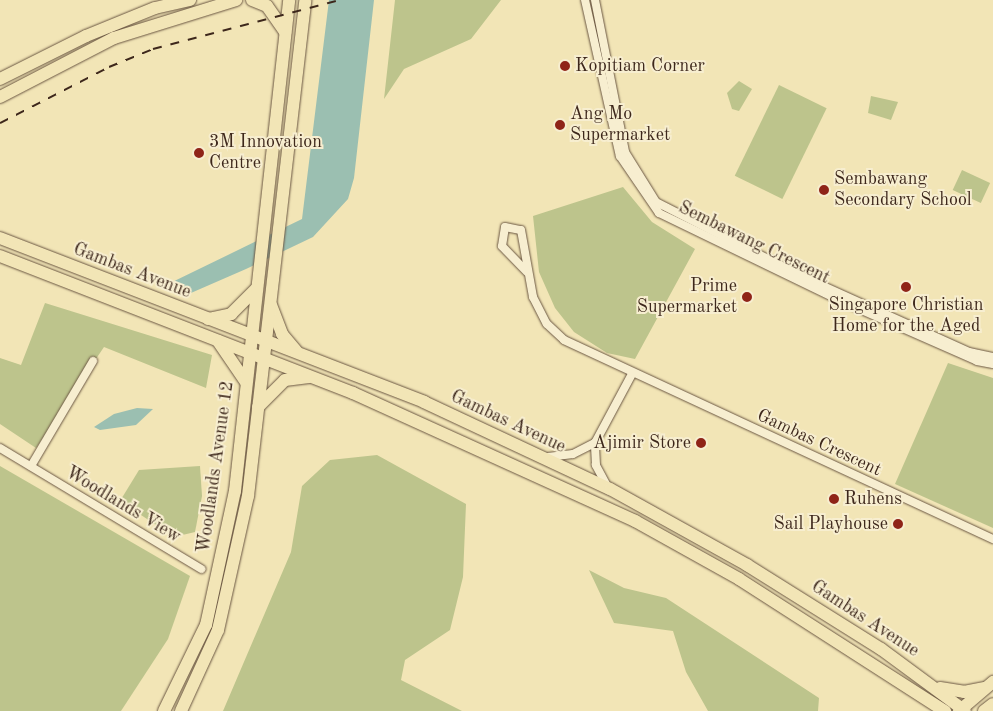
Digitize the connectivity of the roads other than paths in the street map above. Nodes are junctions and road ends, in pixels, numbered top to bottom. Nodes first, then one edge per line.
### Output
1 (190, 0) edge
2 (236, 0) edge
3 (252, 0) edge
4 (289, 0) edge
5 (305, 0) edge
6 (585, 0) edge
7 (595, 0) edge
8 (285, 32) junction
9 (0, 79) edge
10 (0, 97) edge
11 (0, 238) edge
12 (0, 256) edge
13 (527, 272) junction
14 (256, 289) junction
15 (270, 303) junction
16 (208, 319) junction
17 (251, 336) junction
18 (217, 340) junction
19 (266, 342) junction
20 (249, 353) junction
21 (301, 356) junction
22 (993, 357) edge
23 (263, 358) junction
24 (93, 362) dead end
25 (993, 364) edge
26 (632, 374) junction
27 (312, 377) junction
28 (246, 382) junction
29 (257, 407) junction
30 (595, 443) junction
31 (0, 448) edge
32 (542, 456) junction
33 (31, 466) junction
34 (610, 489) junction
35 (663, 518) junction
36 (654, 530) junction
37 (993, 539) edge
38 (705, 542) junction
39 (698, 554) junction
40 (201, 569) dead end
41 (989, 685) edge
42 (938, 687) junction
43 (993, 704) edge
44 (962, 710) edge
45 (164, 711) edge
46 (181, 711) edge
47 (945, 711) edge
48 (984, 711) edge

1 - 9 main road
2 - 10 main road
3 - 8 main road
4 - 8 main road, Woodlands Avenue 12
5 - 15 main road, Woodlands Avenue 12
6 - 25 street, Sembawang Crescent
7 - 22 street, Sembawang Crescent
8 - 14 main road, Woodlands Avenue 12
11 - 16 main road, Gambas Avenue
12 - 18 main road, Gambas Avenue
13 - 13 street, Gambas Crescent
13 - 26 street, Gambas Crescent
14 - 16 main road
14 - 17 main road, Woodlands Avenue 12
15 - 19 main road, Woodlands Avenue 12
15 - 21 main road
16 - 17 main road, Gambas Avenue
17 - 19 main road, Gambas Avenue
17 - 20 main road, Woodlands Avenue 12
18 - 20 main road, Gambas Avenue
18 - 28 main road
19 - 21 main road, Gambas Avenue
19 - 23 main road, Woodlands Avenue 12
20 - 23 main road, Gambas Avenue
20 - 28 main road, Woodlands Avenue 12
21 - 32 main road, Gambas Avenue
23 - 27 main road, Gambas Avenue
23 - 29 main road, Woodlands Avenue 12
24 - 33 street
26 - 30 street
26 - 37 street, Gambas Crescent
27 - 29 main road
27 - 36 main road, Gambas Avenue
28 - 45 main road, Woodlands Avenue 12
29 - 46 main road, Woodlands Avenue 12
30 - 32 street
30 - 34 street
31 - 33 street, Woodlands View
32 - 34 main road, Gambas Avenue
33 - 40 street, Woodlands View
34 - 35 main road, Gambas Avenue
35 - 36 main road
35 - 38 main road, Gambas Avenue
36 - 39 main road, Gambas Avenue
38 - 39 main road
38 - 42 main road, Gambas Avenue
39 - 47 main road, Gambas Avenue
41 - 42 main road
41 - 44 main road
42 - 44 main road, Gambas Avenue
43 - 48 main road

